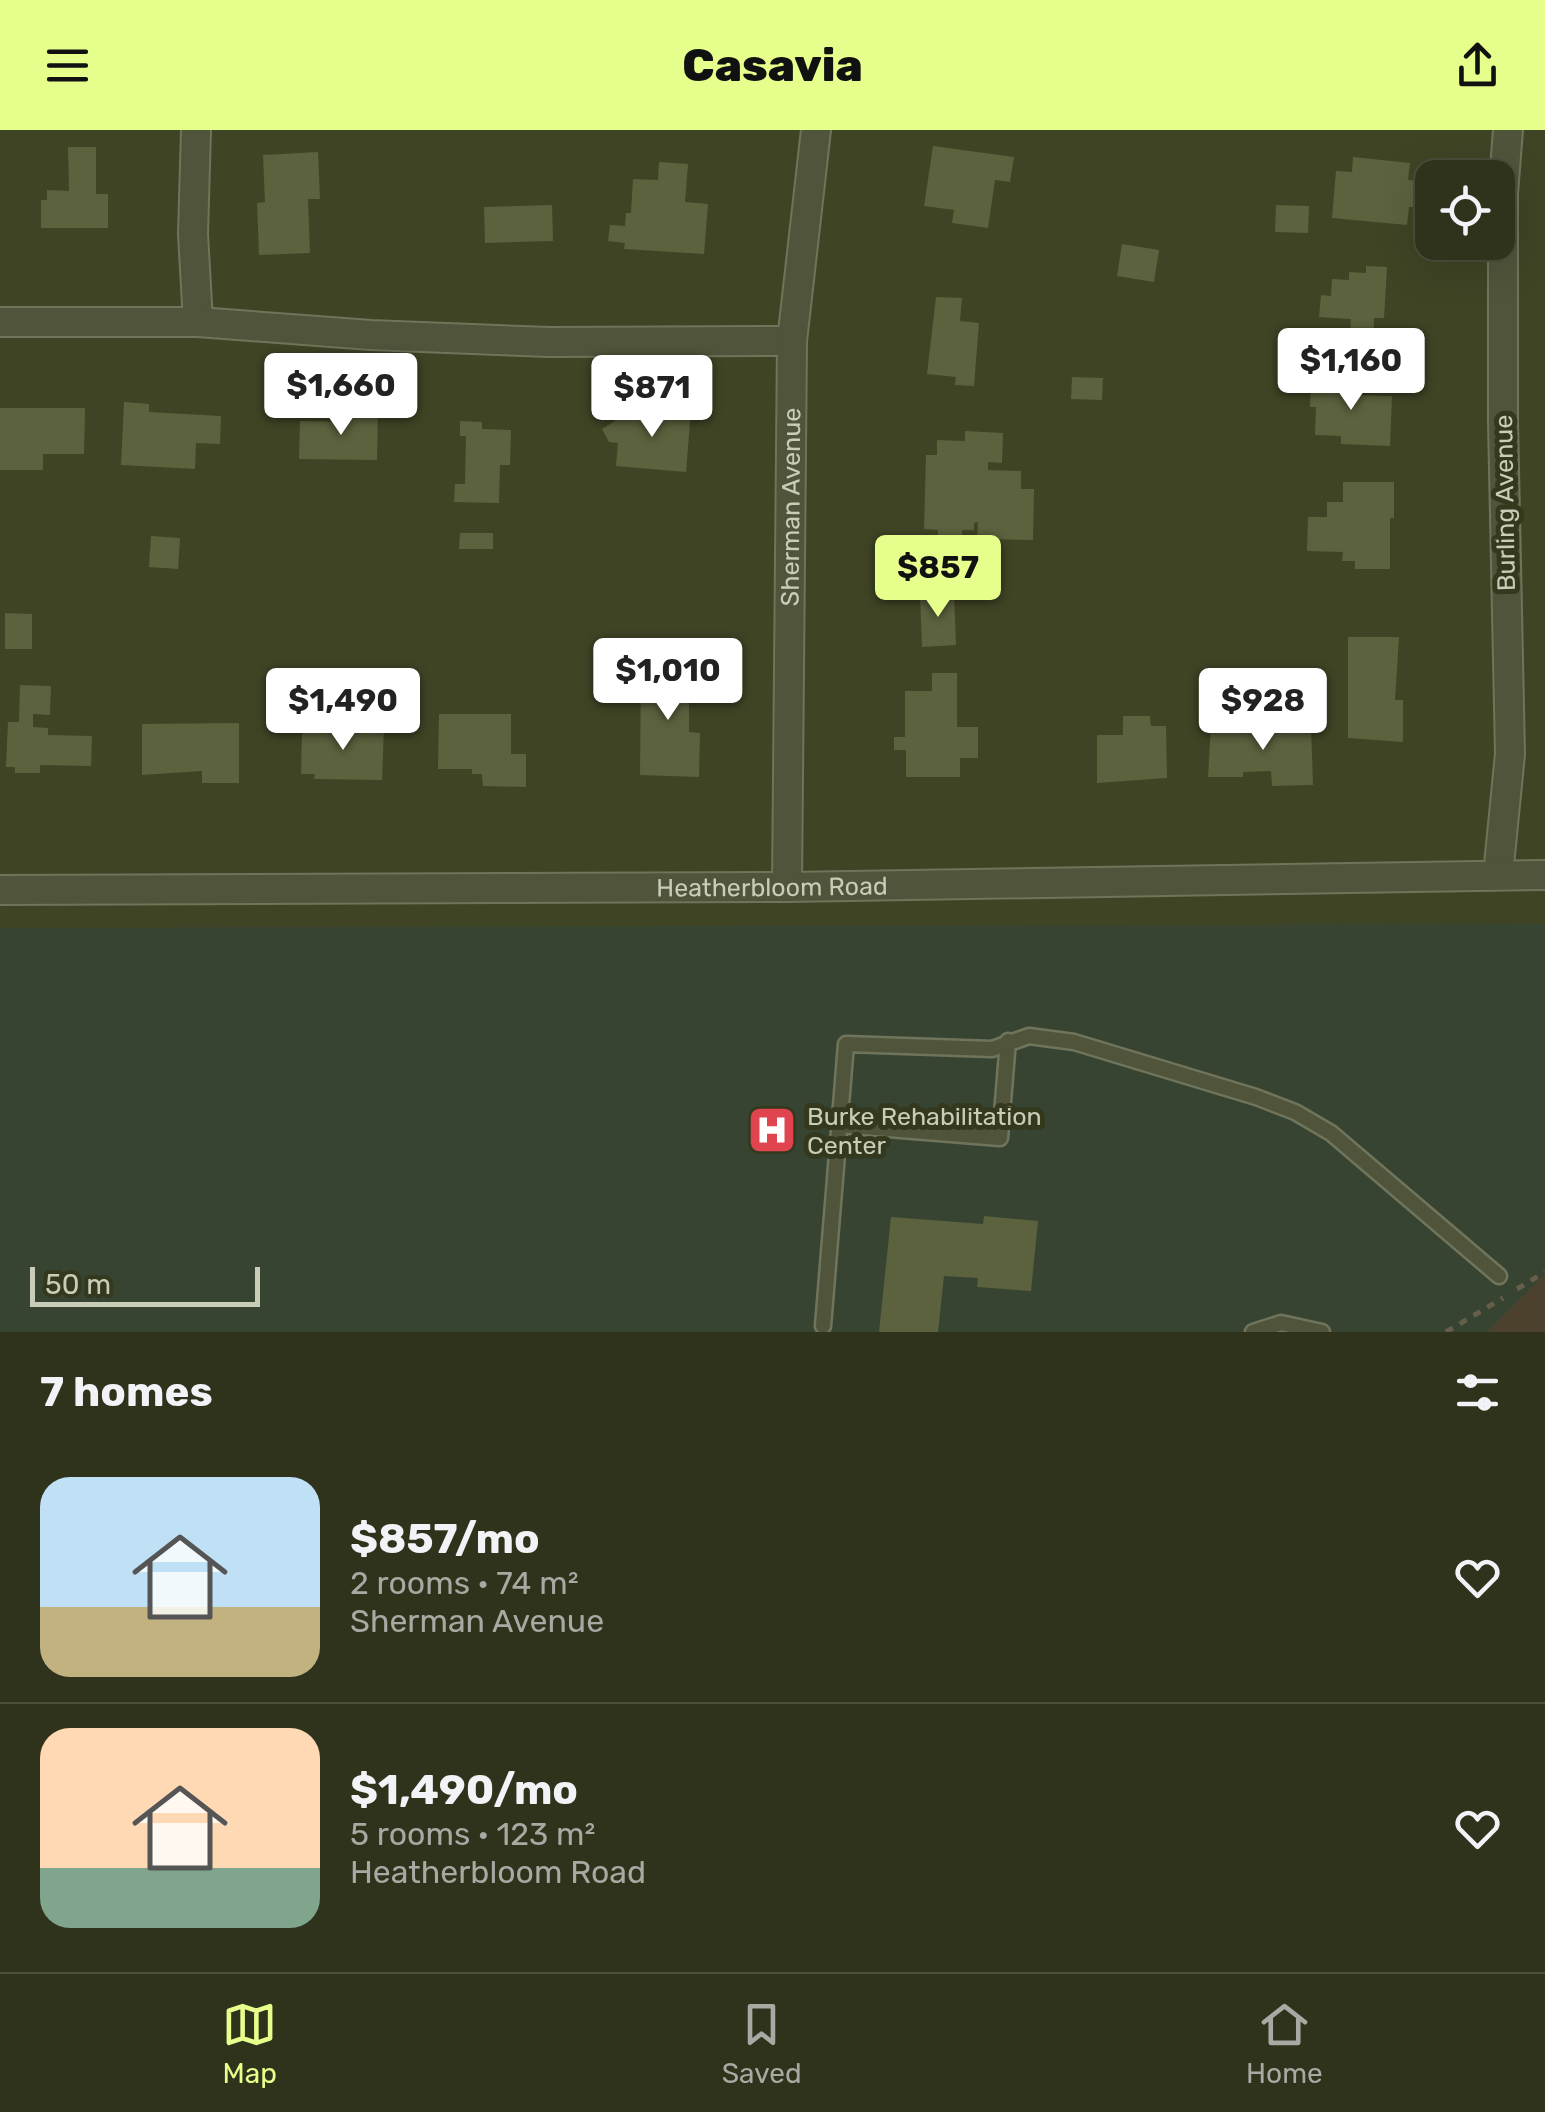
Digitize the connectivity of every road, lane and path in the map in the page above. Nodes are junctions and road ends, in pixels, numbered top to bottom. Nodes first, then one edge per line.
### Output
1 (196, 130) edge
2 (816, 130) edge
3 (1508, 130) edge
4 (0, 322) edge
5 (198, 322) junction
6 (792, 341) junction
7 (1498, 875) junction
8 (1545, 875) edge
9 (787, 887) junction
10 (0, 890) edge
11 (1008, 1041) junction
12 (839, 1126) junction
13 (1545, 1272) edge
14 (1499, 1276) dead end
15 (823, 1326) dead end
16 (1254, 1332) edge
17 (1322, 1332) edge
18 (1446, 1332) edge

1 - 5 street
2 - 6 street, Sherman Avenue
3 - 7 street, Burling Avenue
4 - 5 street
5 - 6 street
6 - 9 street, Sherman Avenue
7 - 8 street, Heatherbloom Road
7 - 9 street, Heatherbloom Road
9 - 10 street, Heatherbloom Road
11 - 12 lane
11 - 12 lane
11 - 14 lane
12 - 15 lane
13 - 18 path
16 - 17 lane

